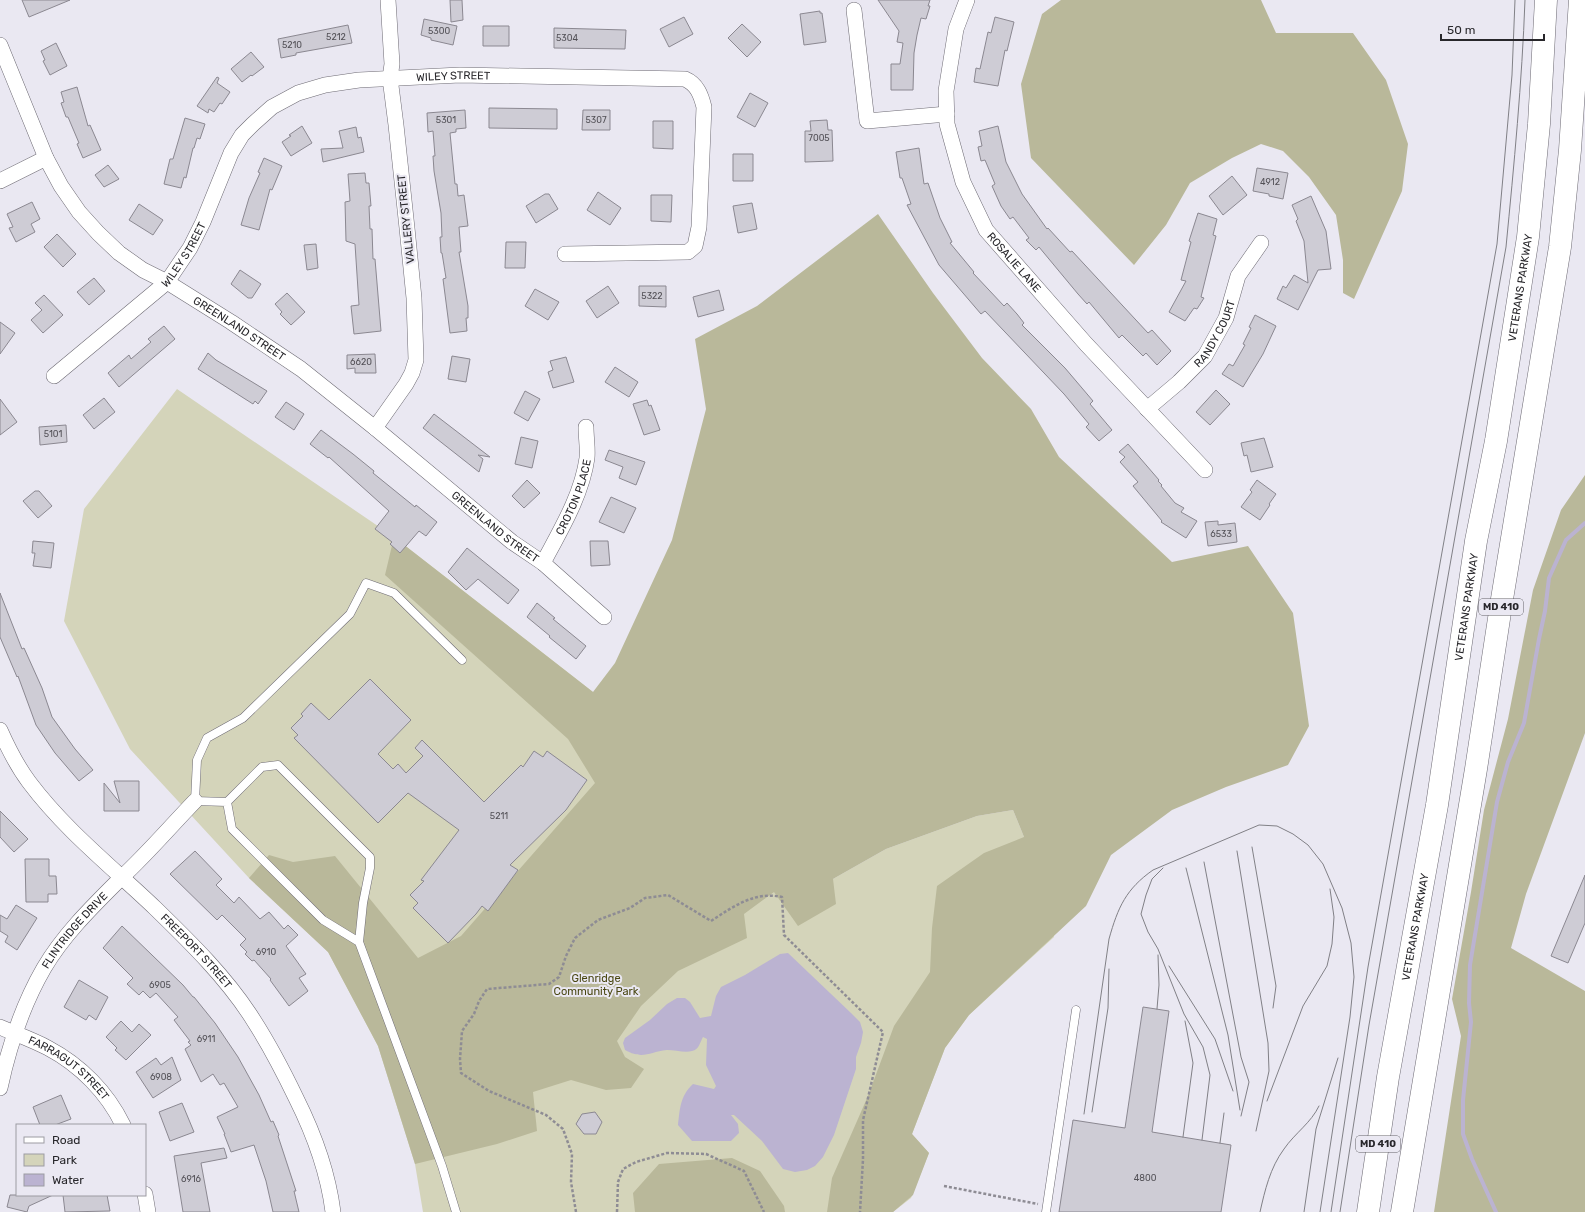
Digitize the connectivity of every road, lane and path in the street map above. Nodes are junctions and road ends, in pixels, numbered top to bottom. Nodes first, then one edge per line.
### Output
1 (388, 0) edge
2 (967, 0) edge
3 (1546, 0) edge
4 (1580, 0) edge
5 (854, 10) dead end
6 (0, 45) edge
7 (390, 78) junction
8 (947, 114) junction
9 (46, 158) junction
10 (0, 181) edge
11 (1261, 243) dead end
12 (565, 254) dead end
13 (167, 282) junction
14 (54, 376) dead end
15 (1147, 409) junction
16 (375, 428) junction
17 (586, 428) dead end
18 (1206, 470) dead end
19 (543, 563) junction
20 (604, 617) dead end
21 (462, 660) dead end
22 (0, 730) edge
23 (195, 801) junction
24 (226, 802) junction
25 (122, 878) junction
26 (359, 942) junction
27 (1076, 1010) dead end
28 (0, 1027) edge
29 (14, 1033) junction
30 (0, 1088) edge
31 (122, 1124) edge
32 (944, 1186) dead end
33 (145, 1196) edge
34 (1046, 1209) edge
35 (148, 1212) edge
36 (333, 1212) edge
37 (456, 1212) edge
38 (576, 1212) edge
39 (617, 1212) edge
40 (764, 1212) edge
41 (860, 1212) edge
42 (1368, 1212) edge
43 (1402, 1212) edge

1 - 7 street, VALLERY STREET
2 - 8 street, ROSALIE LANE
3 - 42 main road, VETERANS PARKWAY / MD 410
4 - 43 main road, MD 410
5 - 8 street
6 - 9 street, GREENLAND STREET
7 - 12 street, WILEY STREET
7 - 13 street, WILEY STREET
7 - 16 street, VALLERY STREET
8 - 15 street, ROSALIE LANE
9 - 10 street
9 - 13 street, GREENLAND STREET
11 - 15 street, RANDY COURT
13 - 14 street, WILEY STREET
13 - 16 street, GREENLAND STREET
15 - 18 street, ROSALIE LANE
16 - 19 street, GREENLAND STREET
17 - 19 street, CROTON PLACE
19 - 20 street, GREENLAND STREET
21 - 23 lane
22 - 25 street, FREEPORT STREET
23 - 24 lane
23 - 25 street, FLINTRIDGE DRIVE
24 - 26 lane
24 - 26 lane
25 - 29 street, FLINTRIDGE DRIVE
25 - 36 street, FREEPORT STREET
26 - 37 lane
27 - 34 lane
28 - 29 street, FARRAGUT STREET
29 - 30 street, FLINTRIDGE DRIVE
29 - 31 street, FARRAGUT STREET
32 - 34 path
33 - 35 street
38 - 41 path
39 - 40 path

